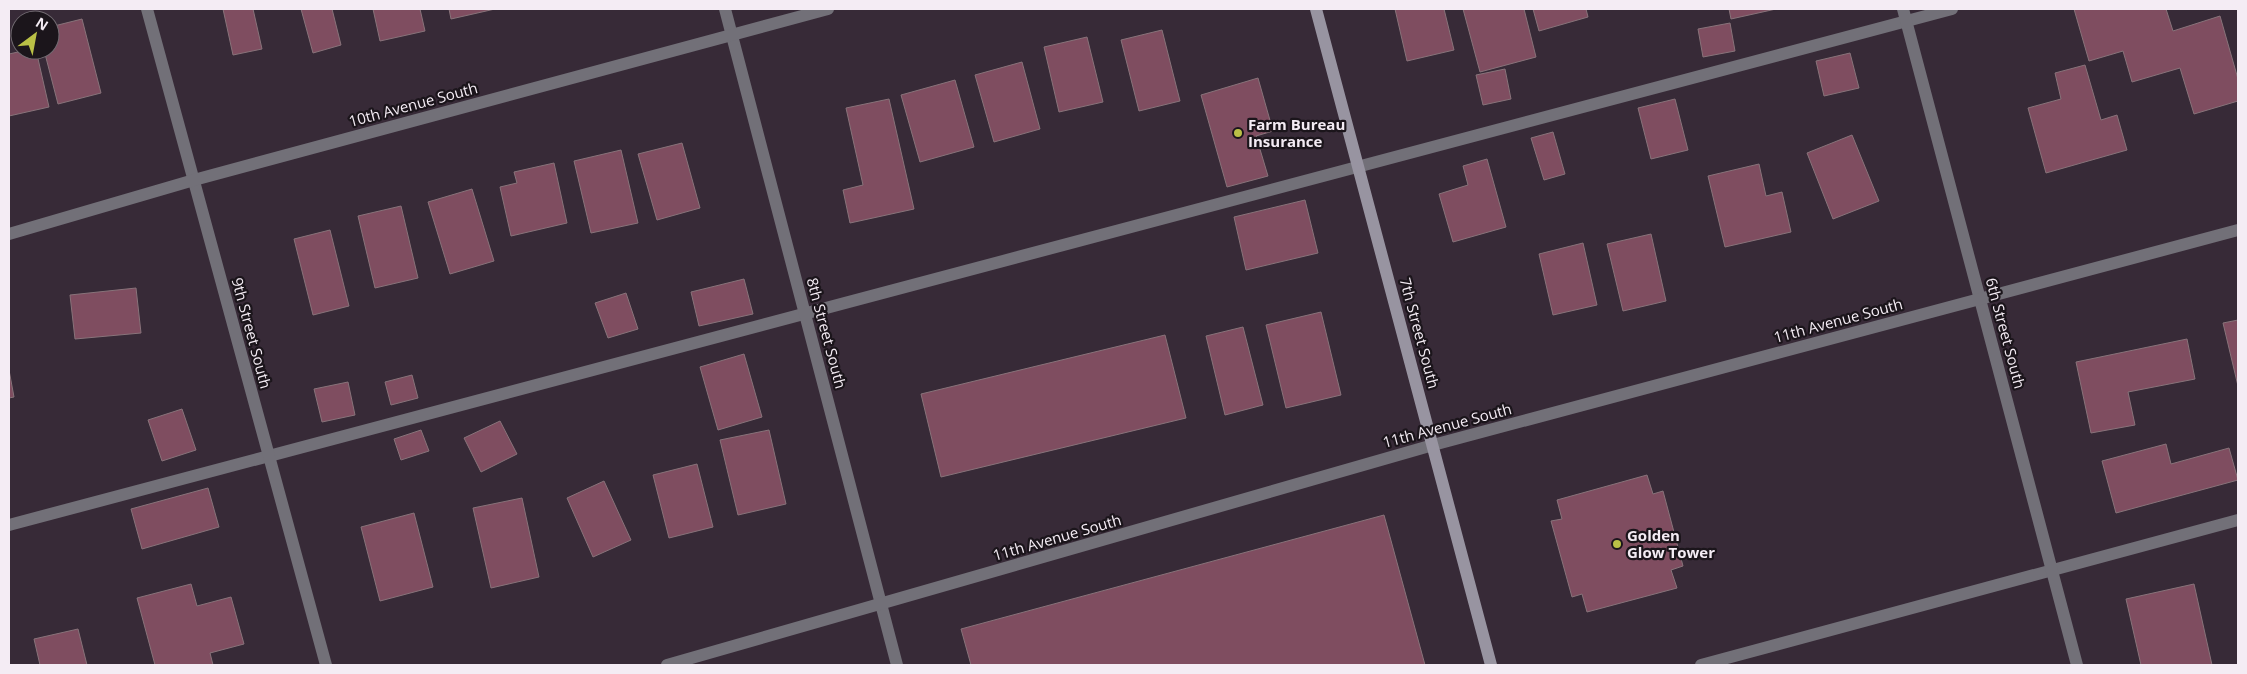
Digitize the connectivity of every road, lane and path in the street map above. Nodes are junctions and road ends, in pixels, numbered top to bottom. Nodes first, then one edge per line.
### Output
1 (147, 9) edge
2 (725, 9) edge
3 (828, 9) edge
4 (1316, 9) edge
5 (1952, 9) edge
6 (1905, 15) edge
7 (731, 34) junction
8 (1359, 168) junction
9 (194, 180) junction
10 (2238, 230) edge
11 (9, 234) edge
12 (1980, 299) junction
13 (805, 314) junction
14 (1433, 445) junction
15 (269, 456) junction
16 (2238, 520) edge
17 (9, 525) edge
18 (2052, 569) junction
19 (881, 605) junction
20 (326, 665) edge
21 (667, 665) edge
22 (897, 665) edge
23 (1491, 665) edge
24 (1701, 665) edge
25 (2077, 665) edge

1 - 9 street, 9th Street South
2 - 7 street, 8th Street South
3 - 7 street, 10th Avenue South
4 - 8 main road, 7th Street South
5 - 6 street
6 - 8 street
6 - 12 street, 6th Street South
7 - 9 street, 10th Avenue South
7 - 13 street, 8th Street South
8 - 13 street
8 - 14 main road, 7th Street South
9 - 11 street, 10th Avenue South
9 - 15 street, 9th Street South
10 - 12 street, 11th Avenue South
12 - 14 street, 11th Avenue South
12 - 18 street, 6th Street South
13 - 15 street
13 - 19 street, 8th Street South
14 - 19 street, 11th Avenue South
14 - 23 main road, 7th Street South
15 - 17 street
15 - 20 street, 9th Street South
16 - 18 street
18 - 24 street
18 - 25 street, 6th Street South
19 - 21 street, 11th Avenue South
19 - 22 street, 8th Street South

